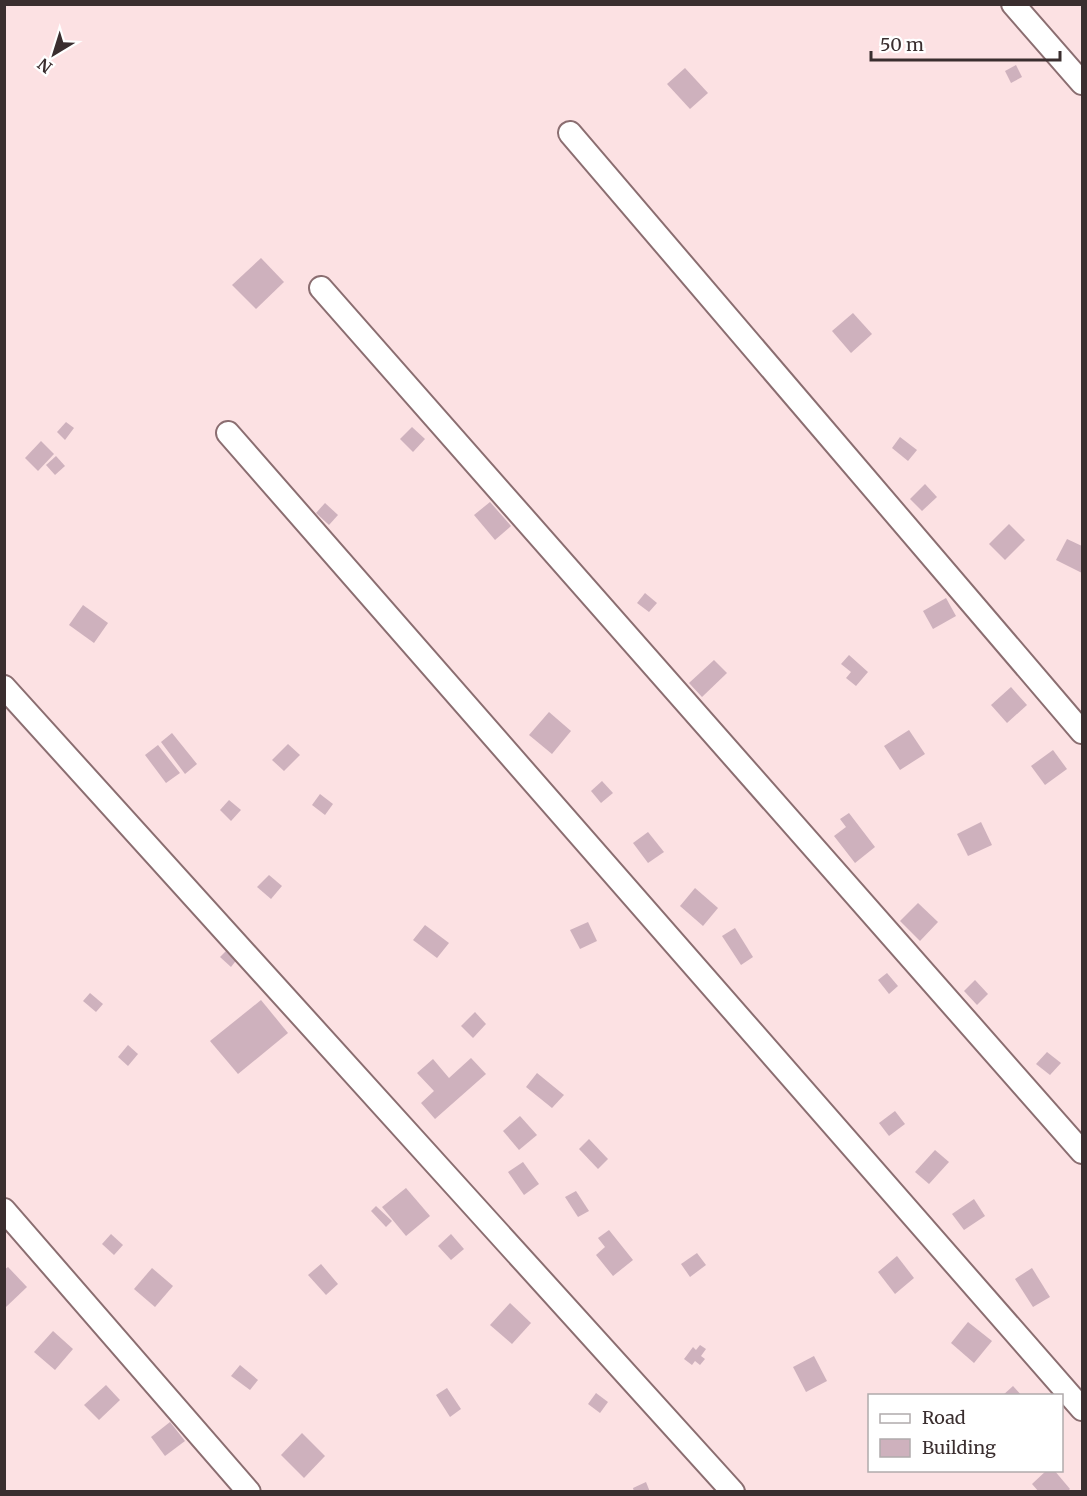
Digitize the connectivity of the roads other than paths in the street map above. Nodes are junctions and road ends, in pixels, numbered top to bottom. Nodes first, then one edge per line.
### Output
1 (1013, 4) edge
2 (1083, 83) edge
3 (570, 133) dead end
4 (321, 288) dead end
5 (228, 433) dead end
6 (4, 687) edge
7 (1083, 732) edge
8 (1083, 1152) edge
9 (4, 1210) edge
10 (1083, 1409) edge
11 (249, 1491) edge
12 (733, 1491) edge

1 - 2 street
3 - 7 street
4 - 8 street
5 - 10 street
6 - 12 street
9 - 11 street

